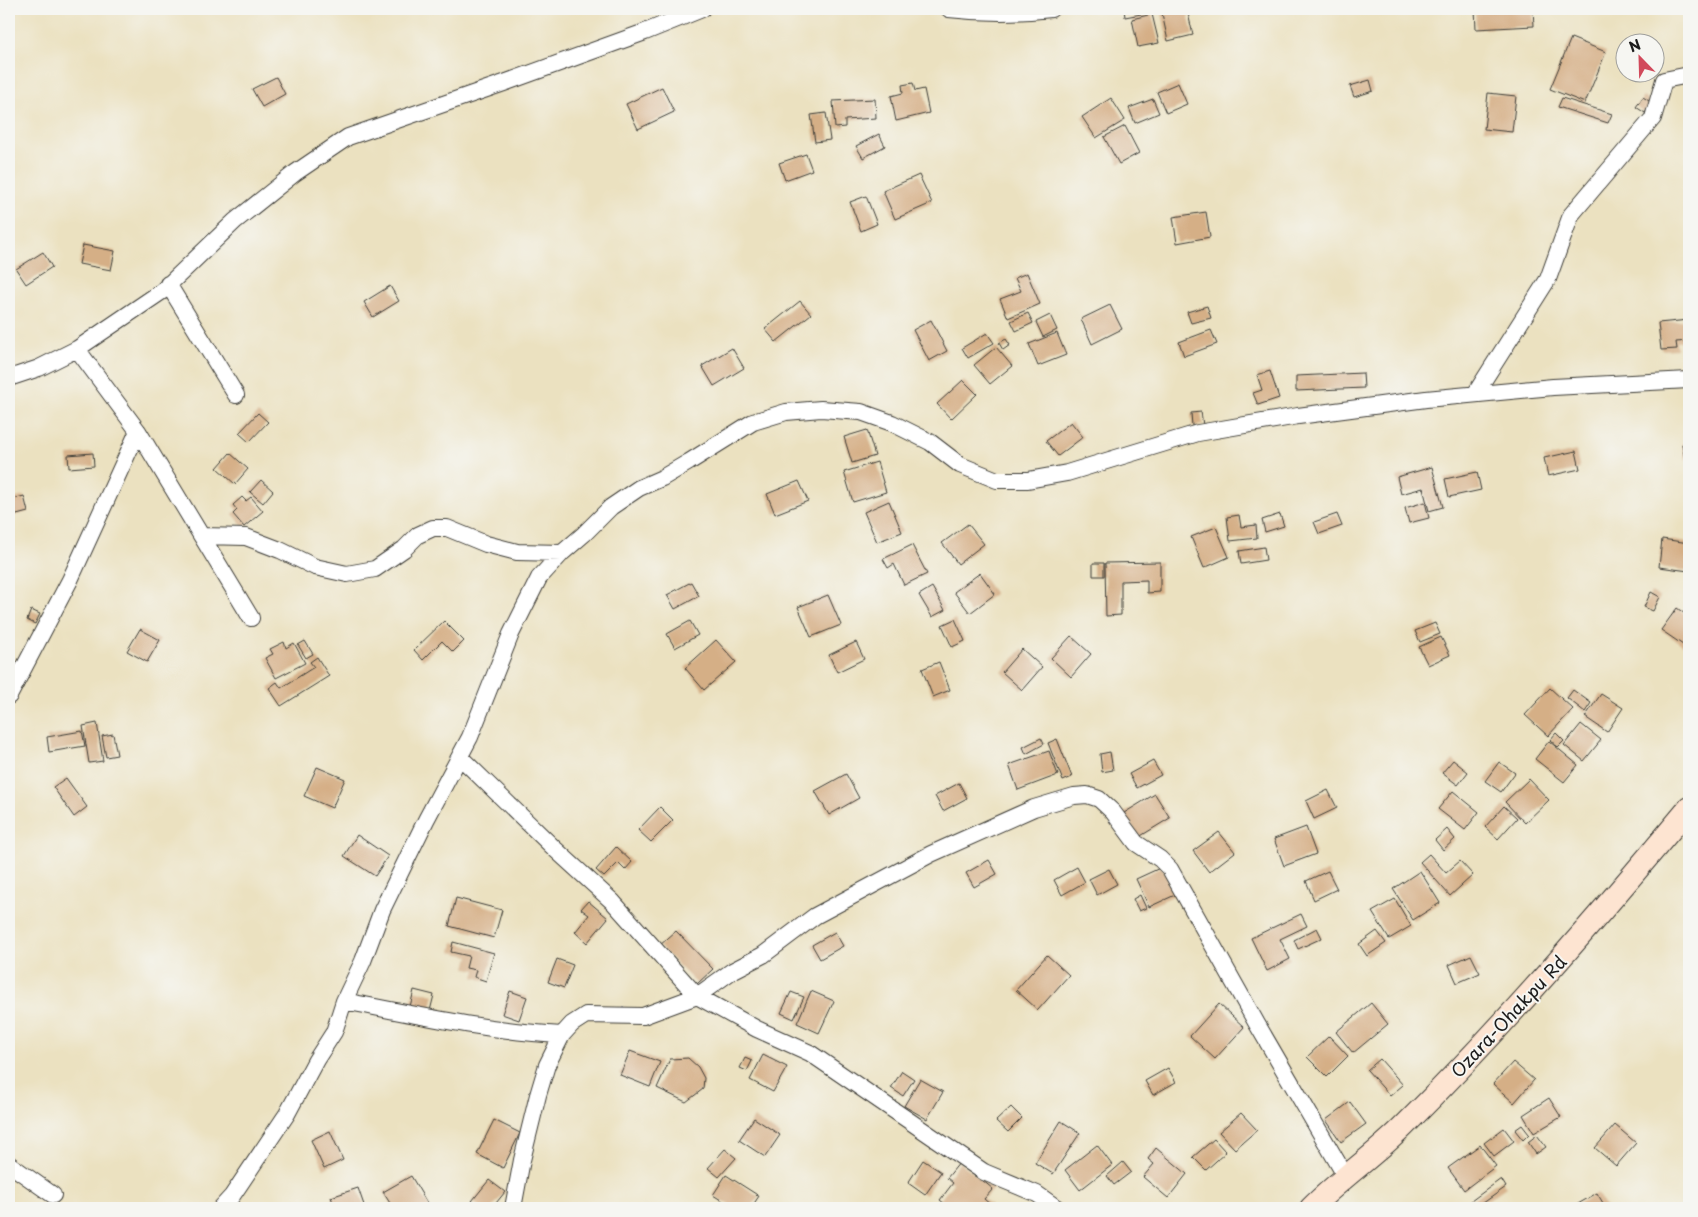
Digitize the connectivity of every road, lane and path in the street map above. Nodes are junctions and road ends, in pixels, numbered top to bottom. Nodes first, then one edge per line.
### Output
1 (702, 9) edge
2 (949, 9) edge
3 (1051, 9) edge
4 (1689, 75) edge
5 (168, 284) junction
6 (77, 350) junction
7 (9, 378) edge
8 (1689, 380) edge
9 (236, 394) dead end
10 (1475, 394) junction
11 (138, 431) junction
12 (202, 536) junction
13 (562, 553) junction
14 (251, 618) dead end
15 (9, 696) edge
16 (460, 757) junction
17 (1689, 808) edge
18 (697, 996) junction
19 (344, 1001) junction
20 (562, 1035) junction
21 (9, 1164) edge
22 (1346, 1177) junction
23 (52, 1195) dead end
24 (221, 1208) edge
25 (513, 1208) edge
26 (1057, 1208) edge
27 (1311, 1208) edge

1 - 5 street
2 - 3 street
4 - 10 street
5 - 6 street
5 - 9 street
6 - 7 street
6 - 11 street
8 - 10 street
10 - 13 street
11 - 12 street
11 - 15 street
12 - 13 street
12 - 14 street
13 - 16 street
16 - 18 street
16 - 19 street
17 - 22 main road, Ozara-Ohakpu Rd
18 - 20 street
18 - 22 street
18 - 26 street
19 - 20 street
19 - 24 street
20 - 25 street
21 - 23 street
22 - 27 main road, Ozara-Ohakpu Rd

